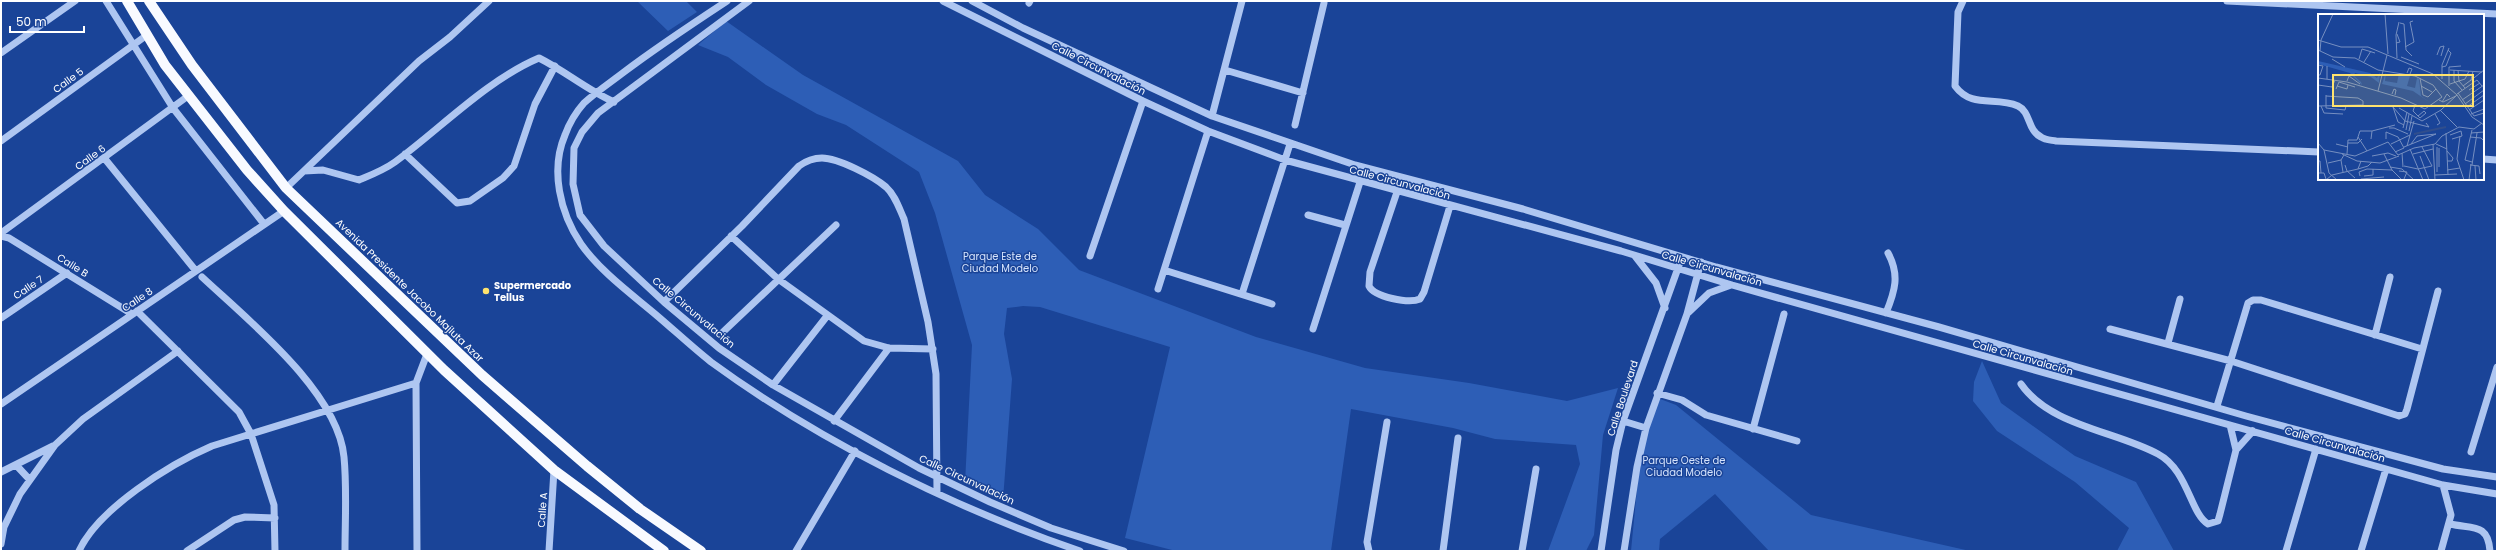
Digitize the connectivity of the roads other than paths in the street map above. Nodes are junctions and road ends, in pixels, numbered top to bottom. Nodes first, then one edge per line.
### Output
1 (75, 1) edge
2 (106, 1) edge
3 (127, 1) edge
4 (150, 1) edge
5 (489, 1) edge
6 (727, 1) edge
7 (749, 1) edge
8 (943, 1) edge
9 (972, 1) edge
10 (1242, 1) edge
11 (1963, 1) edge
12 (2227, 1) edge
13 (2259, 2) edge
14 (1324, 3) dead end
15 (2497, 14) edge
16 (147, 35) junction
17 (132, 46) junction
18 (1, 54) edge
19 (555, 66) junction
20 (1225, 70) junction
21 (596, 93) junction
22 (1302, 93) junction
23 (188, 96) junction
24 (1143, 101) junction
25 (614, 102) junction
26 (172, 108) junction
27 (1212, 116) junction
28 (1295, 125) dead end
29 (1208, 131) junction
30 (1, 141) edge
31 (1290, 144) junction
32 (2318, 152) edge
33 (405, 154) junction
34 (105, 159) junction
35 (2484, 159) edge
36 (1285, 160) junction
37 (2497, 160) edge
38 (304, 171) junction
39 (1360, 182) junction
40 (286, 188) junction
41 (1397, 192) junction
42 (1450, 206) junction
43 (284, 211) junction
44 (1308, 215) dead end
45 (264, 224) junction
46 (1345, 224) junction
47 (836, 225) dead end
48 (1, 234) edge
49 (731, 236) junction
50 (1888, 253) dead end
51 (1634, 255) junction
52 (1090, 256) dead end
53 (1682, 256) junction
54 (1701, 262) junction
55 (1678, 268) junction
56 (1164, 270) junction
57 (196, 271) junction
58 (67, 273) junction
59 (1698, 273) junction
60 (202, 277) dead end
61 (2390, 277) dead end
62 (778, 280) junction
63 (1732, 285) junction
64 (1158, 289) dead end
65 (2438, 291) dead end
66 (1242, 294) junction
67 (2180, 299) dead end
68 (664, 302) junction
69 (1272, 304) dead end
70 (1665, 309) junction
71 (134, 313) junction
72 (1886, 313) junction
73 (1687, 314) junction
74 (1784, 314) dead end
75 (827, 316) junction
76 (1, 318) edge
77 (1313, 329) dead end
78 (2110, 329) dead end
79 (723, 332) dead end
80 (2374, 335) junction
81 (2168, 343) junction
82 (889, 348) junction
83 (933, 349) junction
84 (2422, 349) junction
85 (178, 352) junction
86 (428, 354) junction
87 (2231, 361) junction
88 (2497, 367) edge
89 (416, 383) junction
90 (2021, 384) dead end
91 (773, 385) junction
92 (1657, 393) junction
93 (1, 404) edge
94 (2217, 406) junction
95 (326, 412) junction
96 (2246, 416) junction
97 (1622, 420) junction
98 (834, 421) junction
99 (1388, 422) dead end
100 (2230, 425) junction
101 (1646, 428) junction
102 (1753, 428) junction
103 (2242, 428) junction
104 (2253, 431) junction
105 (251, 434) junction
106 (1458, 438) dead end
107 (1797, 441) dead end
108 (55, 445) junction
109 (2316, 449) junction
110 (2236, 450) junction
111 (855, 451) junction
112 (2471, 452) dead end
113 (16, 465) junction
114 (2386, 468) junction
115 (1536, 469) dead end
116 (554, 470) junction
117 (1, 472) edge
118 (936, 475) junction
119 (2497, 477) edge
120 (30, 480) junction
121 (2443, 485) junction
122 (937, 493) junction
123 (2497, 494) edge
124 (275, 518) junction
125 (2450, 524) junction
126 (1, 544) edge
127 (1071, 550) edge
128 (79, 551) edge
129 (187, 551) edge
130 (275, 551) edge
131 (345, 551) edge
132 (417, 551) edge
133 (549, 551) edge
134 (664, 551) edge
135 (700, 551) edge
136 (796, 551) edge
137 (1080, 551) edge
138 (1124, 551) edge
139 (1369, 551) edge
140 (1443, 551) edge
141 (1522, 551) edge
142 (1601, 551) edge
143 (1624, 551) edge
144 (2286, 551) edge
145 (2361, 551) edge
146 (2441, 551) edge
147 (2490, 551) edge

1 - 18 street
2 - 17 street
3 - 16 main road
4 - 40 main road, Avenida Presidente Jacobo Majluta Azar
5 - 38 street
6 - 21 street
7 - 25 street, Calle Circunvalación
8 - 24 street, Calle Circunvalación
9 - 27 street, Calle Circunvalación
10 - 20 street
11 - 32 street
12 - 13 street
13 - 15 street
14 - 22 street
16 - 17 street, Calle 5
16 - 23 main road
17 - 26 street
17 - 30 street, Calle 5
19 - 21 street
19 - 33 street
19 - 33 street
20 - 22 street
20 - 27 street
21 - 25 street
21 - 111 street
22 - 28 street
23 - 26 street, Calle 6
23 - 43 main road
24 - 29 street, Calle Circunvalación
24 - 52 street
25 - 68 street, Calle Circunvalación
26 - 34 street, Calle 6
26 - 45 street
27 - 31 street, Calle Circunvalación
29 - 36 street, Calle Circunvalación
29 - 56 street
31 - 36 street
31 - 53 street, Calle Circunvalación
33 - 38 street
34 - 48 street, Calle 6
34 - 57 street
35 - 37 street
36 - 39 street, Calle Circunvalación
36 - 66 street
38 - 40 street
39 - 41 street, Calle Circunvalación
39 - 46 street
40 - 135 main road, Avenida Presidente Jacobo Majluta Azar
41 - 42 street, Calle Circunvalación
41 - 42 street
42 - 51 street, Calle Circunvalación
43 - 45 street, Calle 8
43 - 86 main road
44 - 46 street
45 - 57 street, Calle 8
46 - 77 street
47 - 62 street
48 - 58 street, Calle B
49 - 62 street
49 - 68 street
49 - 83 street
50 - 72 street
51 - 55 street, Calle Circunvalación
51 - 70 street
53 - 54 street, Calle Circunvalación
53 - 55 street, Calle Boulevard
54 - 59 street
54 - 72 street, Calle Circunvalación
55 - 59 street, Calle Circunvalación
55 - 70 street, Calle Boulevard
56 - 64 street
56 - 66 street
57 - 71 street, Calle 8
58 - 71 street, Calle B
58 - 76 street, Calle 7
59 - 63 street, Calle Circunvalación
59 - 73 street
60 - 95 street
61 - 80 street
62 - 75 street
62 - 79 street
63 - 73 street
63 - 100 street, Calle Circunvalación
65 - 84 street
66 - 69 street
67 - 81 street
68 - 91 street, Calle Circunvalación
70 - 97 street, Calle Boulevard
71 - 85 street, Calle B
71 - 93 street, Calle 8
72 - 94 street, Calle Circunvalación
73 - 92 street
74 - 102 street
75 - 82 street
75 - 91 street
78 - 81 street
80 - 84 street
80 - 87 street
81 - 87 street
82 - 83 street
82 - 98 street
83 - 118 street
84 - 87 street
85 - 105 street, Calle B
85 - 108 street
86 - 89 street
86 - 116 main road
87 - 94 street
88 - 112 street
89 - 95 street
89 - 132 street
90 - 110 street
91 - 98 street, Calle Circunvalación
92 - 101 street
92 - 102 street
94 - 96 street, Calle Circunvalación
95 - 105 street
95 - 131 street
96 - 103 street
96 - 119 street, Calle Circunvalación
97 - 101 street
97 - 142 street, Calle Boulevard
98 - 118 street, Calle Circunvalación
99 - 139 street
100 - 103 street, Calle Circunvalación
100 - 110 street
101 - 143 street
102 - 107 street
103 - 104 street, Calle Circunvalación
104 - 109 street, Calle Circunvalación
104 - 110 street
105 - 124 street, Calle B
105 - 128 street
106 - 140 street
108 - 113 street
108 - 120 street
109 - 114 street, Calle Circunvalación
109 - 144 street
111 - 122 street
111 - 136 street
113 - 117 street
113 - 120 street
114 - 121 street, Calle Circunvalación
114 - 145 street
115 - 141 street
116 - 133 street, Calle A
116 - 134 main road
118 - 122 street
118 - 138 street, Calle Circunvalación
120 - 126 street
121 - 123 street, Calle Circunvalación
121 - 125 street
122 - 127 street
124 - 129 street
124 - 130 street, Calle B
125 - 146 street
125 - 147 street
127 - 137 street

